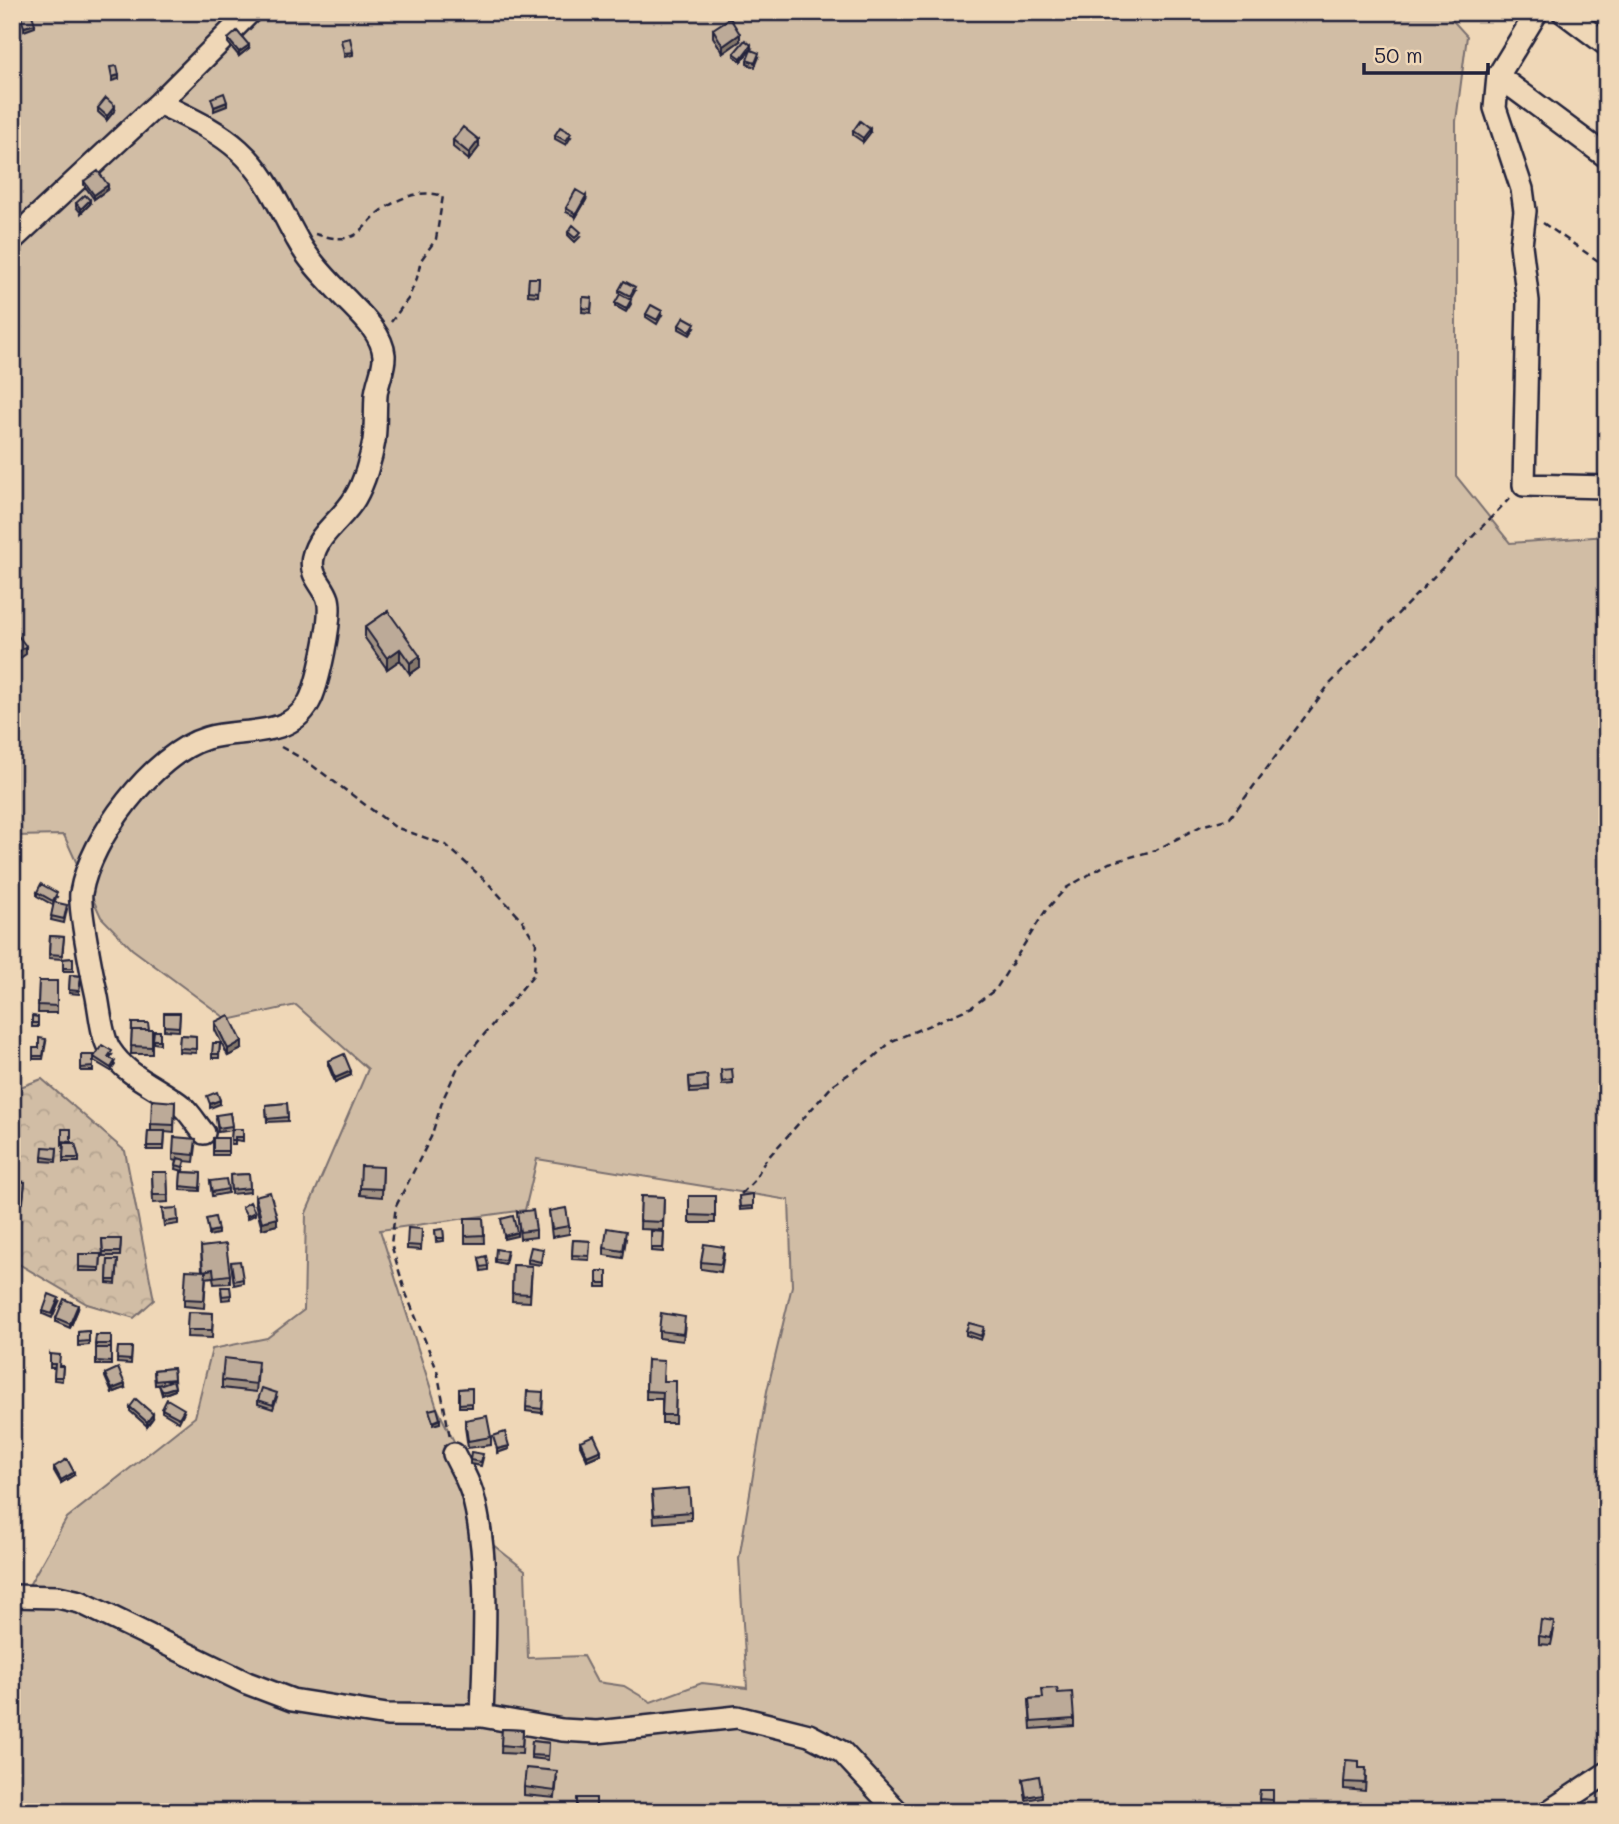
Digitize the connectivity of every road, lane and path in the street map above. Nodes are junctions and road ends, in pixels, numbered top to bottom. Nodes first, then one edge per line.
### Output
1 (250, 12) edge
2 (1537, 12) edge
3 (1563, 12) edge
4 (1607, 45) edge
5 (1498, 76) junction
6 (159, 103) junction
7 (1607, 157) edge
8 (1525, 211) junction
9 (291, 229) junction
10 (12, 240) edge
11 (1607, 267) edge
12 (378, 340) junction
13 (1524, 485) junction
14 (1607, 487) edge
15 (249, 732) junction
16 (204, 1133) dead end
17 (741, 1194) edge
18 (454, 1454) joint
19 (12, 1596) edge
20 (482, 1716) junction
21 (1607, 1773) edge
22 (898, 1812) edge
23 (1548, 1812) edge

1 - 6 street
2 - 5 street
3 - 4 street
5 - 7 street
5 - 8 street
6 - 9 street
6 - 10 street
8 - 11 path
8 - 13 street
9 - 12 street
9 - 12 path
12 - 15 street
13 - 14 street
13 - 17 path
15 - 16 street
15 - 18 path
18 - 20 street
19 - 20 street
20 - 22 street
21 - 23 street

